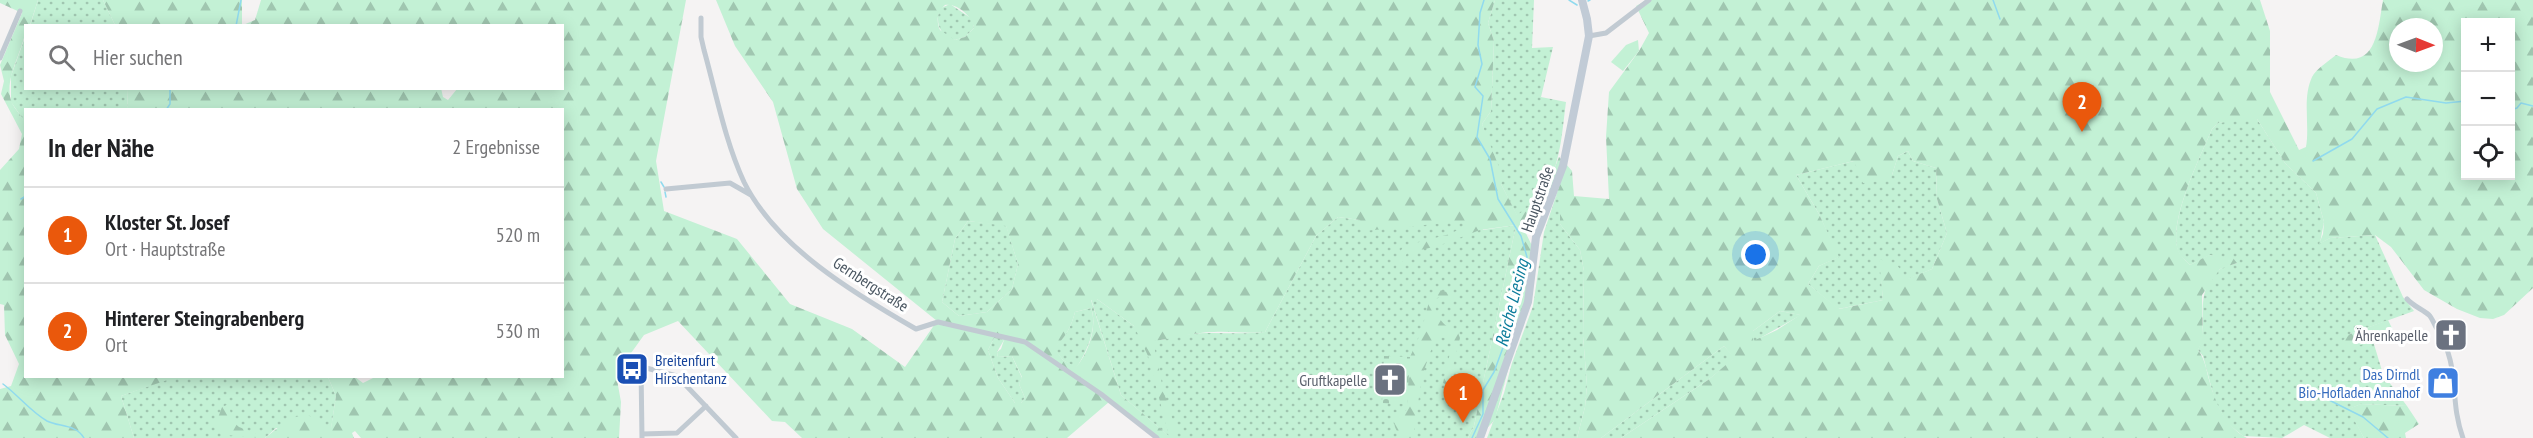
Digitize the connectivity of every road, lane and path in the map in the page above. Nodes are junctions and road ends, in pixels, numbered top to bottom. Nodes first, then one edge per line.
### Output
1 (1583, 0) edge
2 (1649, 0) edge
3 (21, 11) dead end
4 (701, 18) dead end
5 (1589, 36) junction
6 (0, 58) edge
7 (744, 180) junction
8 (733, 183) junction
9 (666, 189) dead end
10 (752, 196) junction
11 (2407, 299) dead end
12 (627, 363) dead end
13 (641, 367) junction
14 (706, 406) junction
15 (642, 436) edge
16 (678, 436) edge
17 (1154, 437) edge
18 (736, 438) edge
19 (1480, 438) edge
20 (2463, 438) edge

1 - 5 main road, Hauptstraße
2 - 5 street
3 - 6 street
4 - 7 street, Gernbergstraße
5 - 19 main road, Hauptstraße
7 - 8 street
7 - 10 street, Gernbergstraße
8 - 9 street
8 - 10 street
10 - 17 street, Gernbergstraße
11 - 20 street
12 - 13 street
13 - 14 street
13 - 15 street
14 - 16 street
14 - 18 street
15 - 16 street

